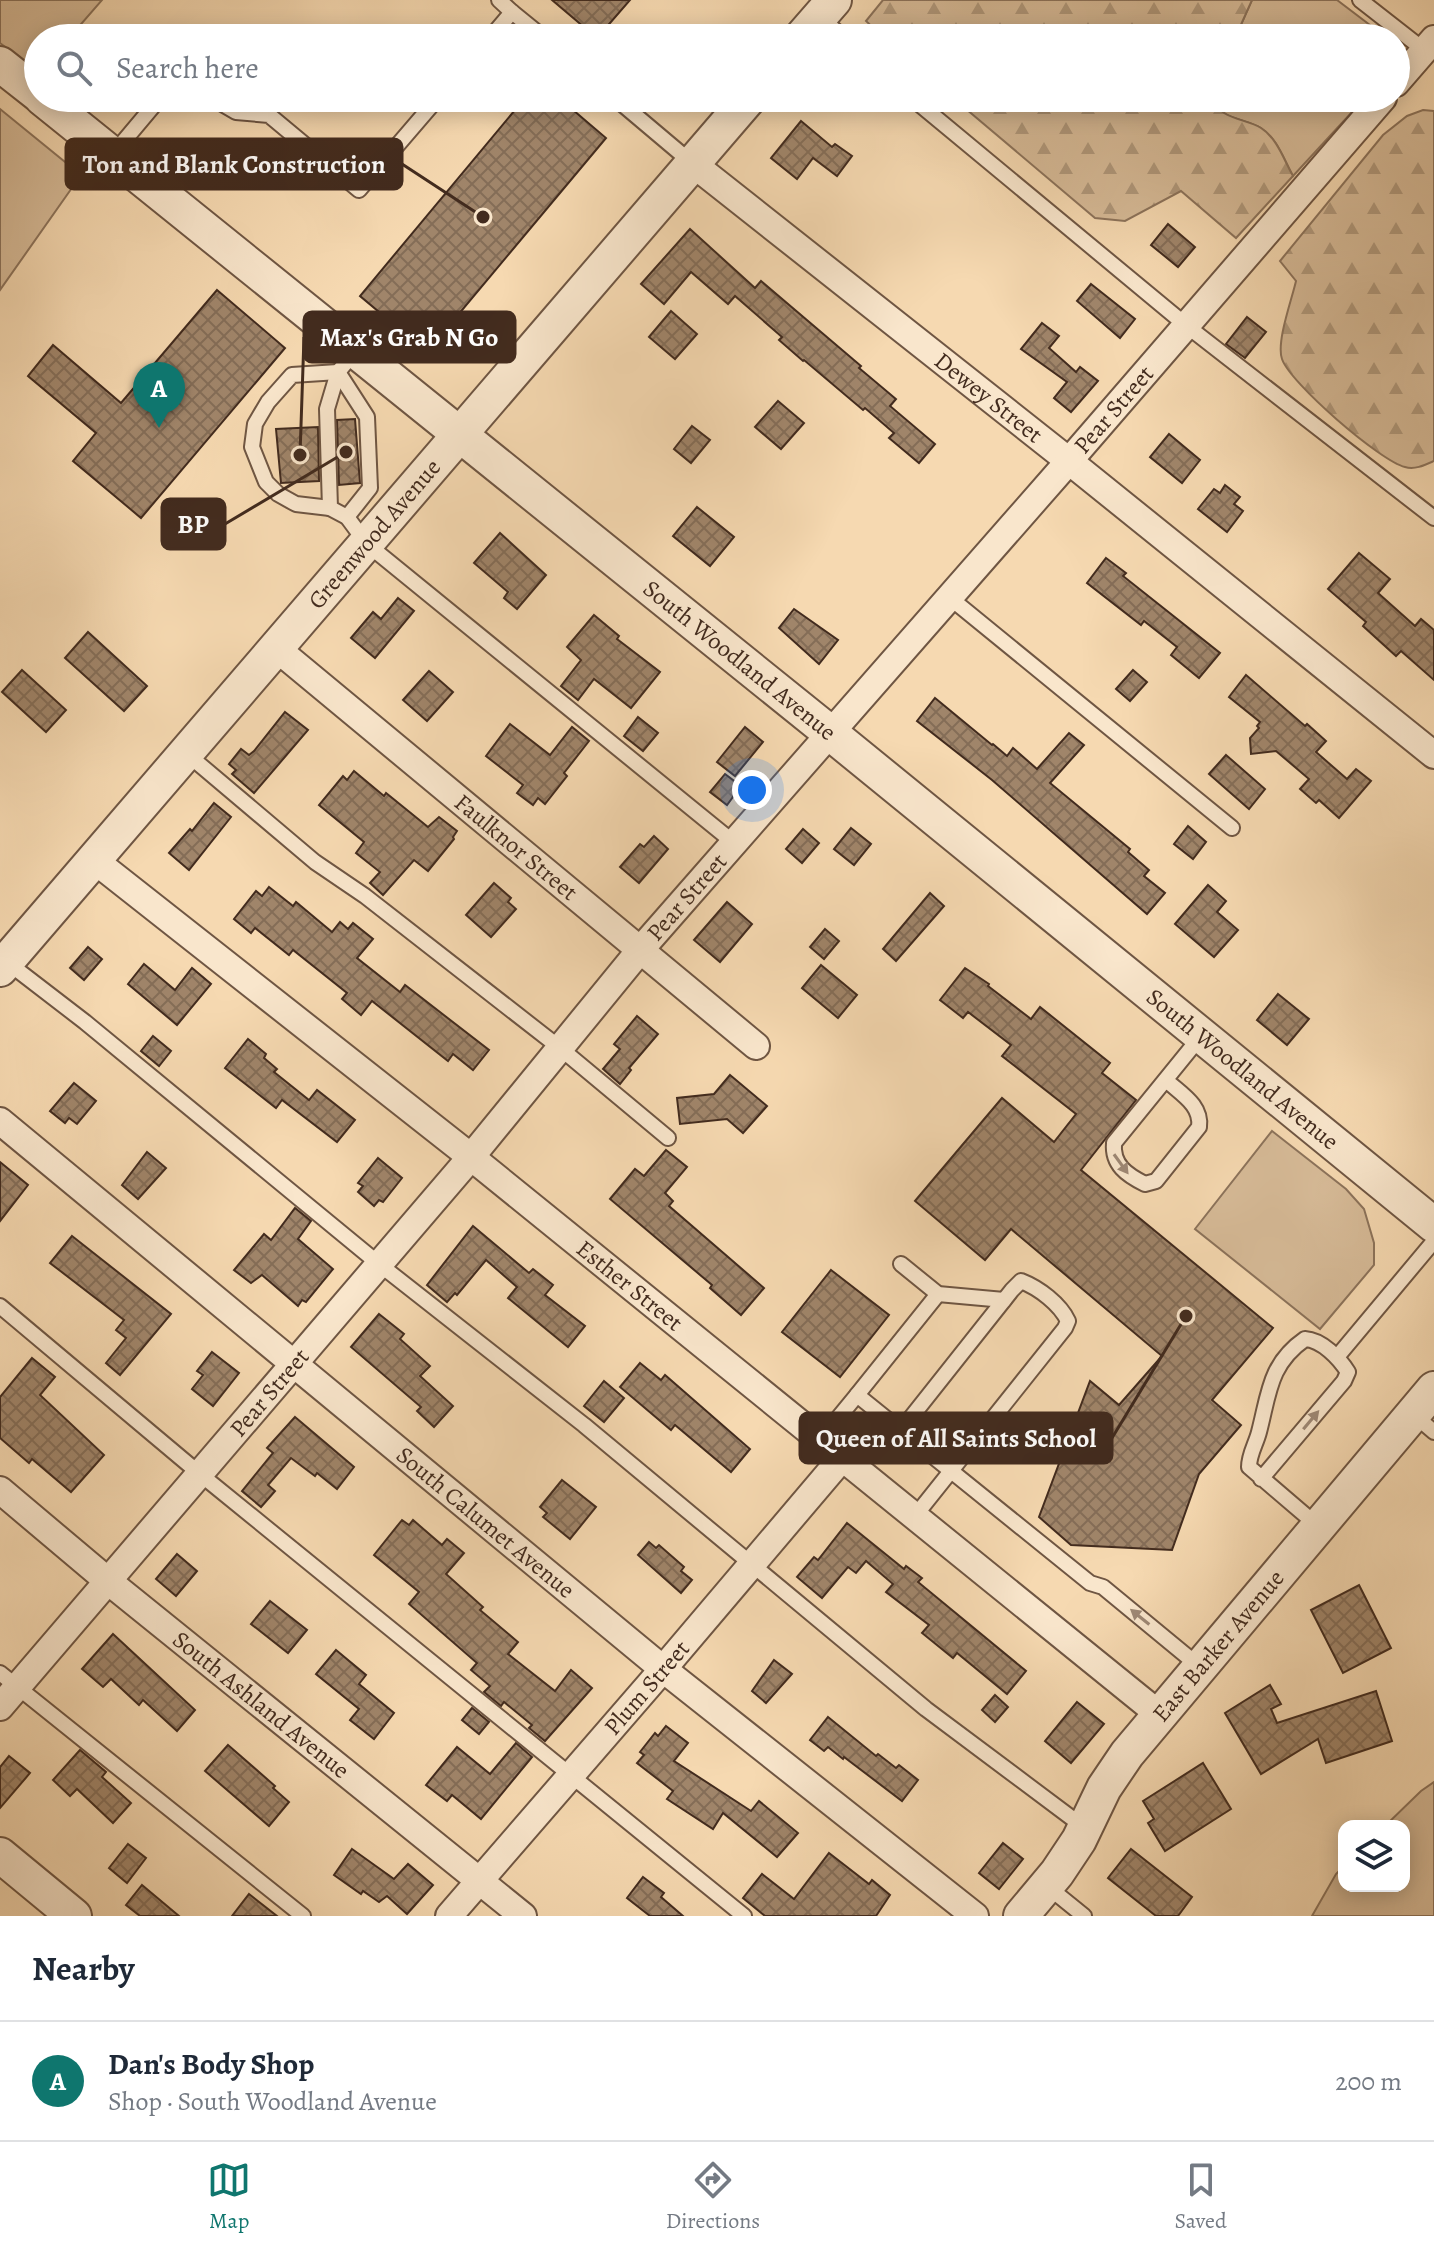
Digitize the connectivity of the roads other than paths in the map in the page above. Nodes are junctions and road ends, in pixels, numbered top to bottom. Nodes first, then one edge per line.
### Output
1 (499, 0) edge
2 (1360, 0) edge
3 (512, 12) junction
4 (502, 24) edge
5 (527, 24) edge
6 (1396, 24) edge
7 (1410, 34) edge
8 (1430, 47) edge
9 (0, 64) edge
10 (1410, 68) edge
11 (24, 83) edge
12 (60, 112) edge
13 (148, 112) edge
14 (236, 112) edge
15 (426, 112) edge
16 (632, 112) edge
17 (737, 112) edge
18 (929, 112) edge
19 (1371, 112) edge
20 (112, 155) junction
21 (692, 163) junction
22 (1187, 326) junction
23 (346, 362) junction
24 (460, 436) junction
25 (1069, 461) junction
26 (330, 508) junction
27 (1434, 518) edge
28 (357, 530) junction
29 (949, 597) junction
30 (276, 648) junction
31 (829, 732) junction
32 (186, 753) junction
33 (1434, 755) edge
34 (1232, 828) dead end
35 (733, 842) junction
36 (94, 860) junction
37 (641, 949) junction
38 (3, 965) edge
39 (1202, 1036) junction
40 (756, 1046) dead end
41 (560, 1048) junction
42 (1166, 1080) junction
43 (0, 1121) edge
44 (668, 1138) dead end
45 (471, 1157) junction
46 (1434, 1225) edge
47 (1434, 1241) edge
48 (379, 1264) junction
49 (901, 1264) dead end
50 (938, 1294) junction
51 (1004, 1300) junction
52 (0, 1306) edge
53 (1337, 1357) junction
54 (294, 1364) junction
55 (857, 1395) junction
56 (1427, 1411) edge
57 (901, 1430) junction
58 (820, 1440) junction
59 (842, 1458) junction
60 (952, 1470) junction
61 (200, 1474) junction
62 (1261, 1479) junction
63 (0, 1490) edge
64 (915, 1516) junction
65 (1318, 1527) junction
66 (751, 1566) junction
67 (108, 1581) junction
68 (1200, 1667) junction
69 (663, 1669) junction
70 (6, 1689) edge
71 (1160, 1715) junction
72 (572, 1774) junction
73 (1085, 1829) junction
74 (0, 1855) edge
75 (480, 1880) junction
76 (1047, 1886) junction
77 (74, 1916) edge
78 (303, 1916) edge
79 (449, 1916) edge
80 (523, 1916) edge
81 (744, 1916) edge
82 (975, 1916) edge
83 (1021, 1916) edge
84 (1084, 1916) edge

1 - 3 lane
2 - 6 lane
3 - 4 lane
3 - 5 lane
7 - 8 lane
8 - 10 street
9 - 11 street, South Woodland Avenue
12 - 20 street, South Woodland Avenue
13 - 20 lane
14 - 15 lane
16 - 21 lane
17 - 21 street, Greenwood Avenue
18 - 22 lane
19 - 22 street, Pear Street
20 - 23 street, South Woodland Avenue
21 - 24 street, Greenwood Avenue
21 - 25 street, Dewey Street
22 - 25 street, Pear Street
22 - 27 lane
23 - 24 street, South Woodland Avenue
23 - 26 lane
23 - 26 lane
23 - 28 lane
24 - 28 street, Greenwood Avenue
24 - 31 street, South Woodland Avenue
25 - 29 street, Pear Street
25 - 33 street, Dewey Street
26 - 28 lane
28 - 30 street, Greenwood Avenue
28 - 35 lane
29 - 31 street, Pear Street
29 - 34 lane
30 - 32 street, Greenwood Avenue
30 - 37 street, Faulknor Street
31 - 35 street, Pear Street
31 - 39 street, South Woodland Avenue
32 - 36 street, Greenwood Avenue
32 - 41 lane
35 - 37 street, Pear Street
36 - 38 street, Greenwood Avenue
36 - 45 street, Esther Street
37 - 40 street, Faulknor Street
37 - 41 street, Pear Street
38 - 48 lane
39 - 42 lane
39 - 46 street, South Woodland Avenue
41 - 44 lane
41 - 45 street, Pear Street
42 -> 42 lane
43 - 54 street, South Calumet Avenue
45 - 48 street, Pear Street
45 - 58 street, Esther Street
47 - 53 lane
48 - 54 street, Pear Street
48 - 66 lane
49 - 50 lane
50 - 51 lane
50 - 55 lane
51 - 57 lane
51 - 60 lane
52 - 61 lane
62 -> 53 lane
53 - 62 lane
54 - 61 street, Pear Street
54 - 69 street, South Calumet Avenue
55 - 57 lane
55 - 58 lane
56 - 65 street, East Barker Avenue
57 - 60 lane
58 - 59 street, Esther Street
59 - 64 street, Esther Street
59 - 66 street, Plum Street
60 - 64 lane
68 -> 60 lane
61 - 67 street, Pear Street
61 - 72 lane
62 - 65 lane
63 - 67 street, South Ashland Avenue
64 - 71 street, Esther Street
65 - 68 street, East Barker Avenue
66 - 69 street, Plum Street
66 - 73 lane
67 - 70 street, Pear Street
67 - 75 street, South Ashland Avenue
68 - 71 street, East Barker Avenue
69 - 72 street, Plum Street
69 - 82 street, South Calumet Avenue
70 - 78 lane
71 - 73 street, East Barker Avenue
72 - 75 street, Plum Street
72 - 81 lane
73 - 76 street, East Barker Avenue
74 - 77 street
75 - 79 street, Plum Street
75 - 80 street, South Ashland Avenue
76 - 83 street, East Barker Avenue
76 - 84 lane

